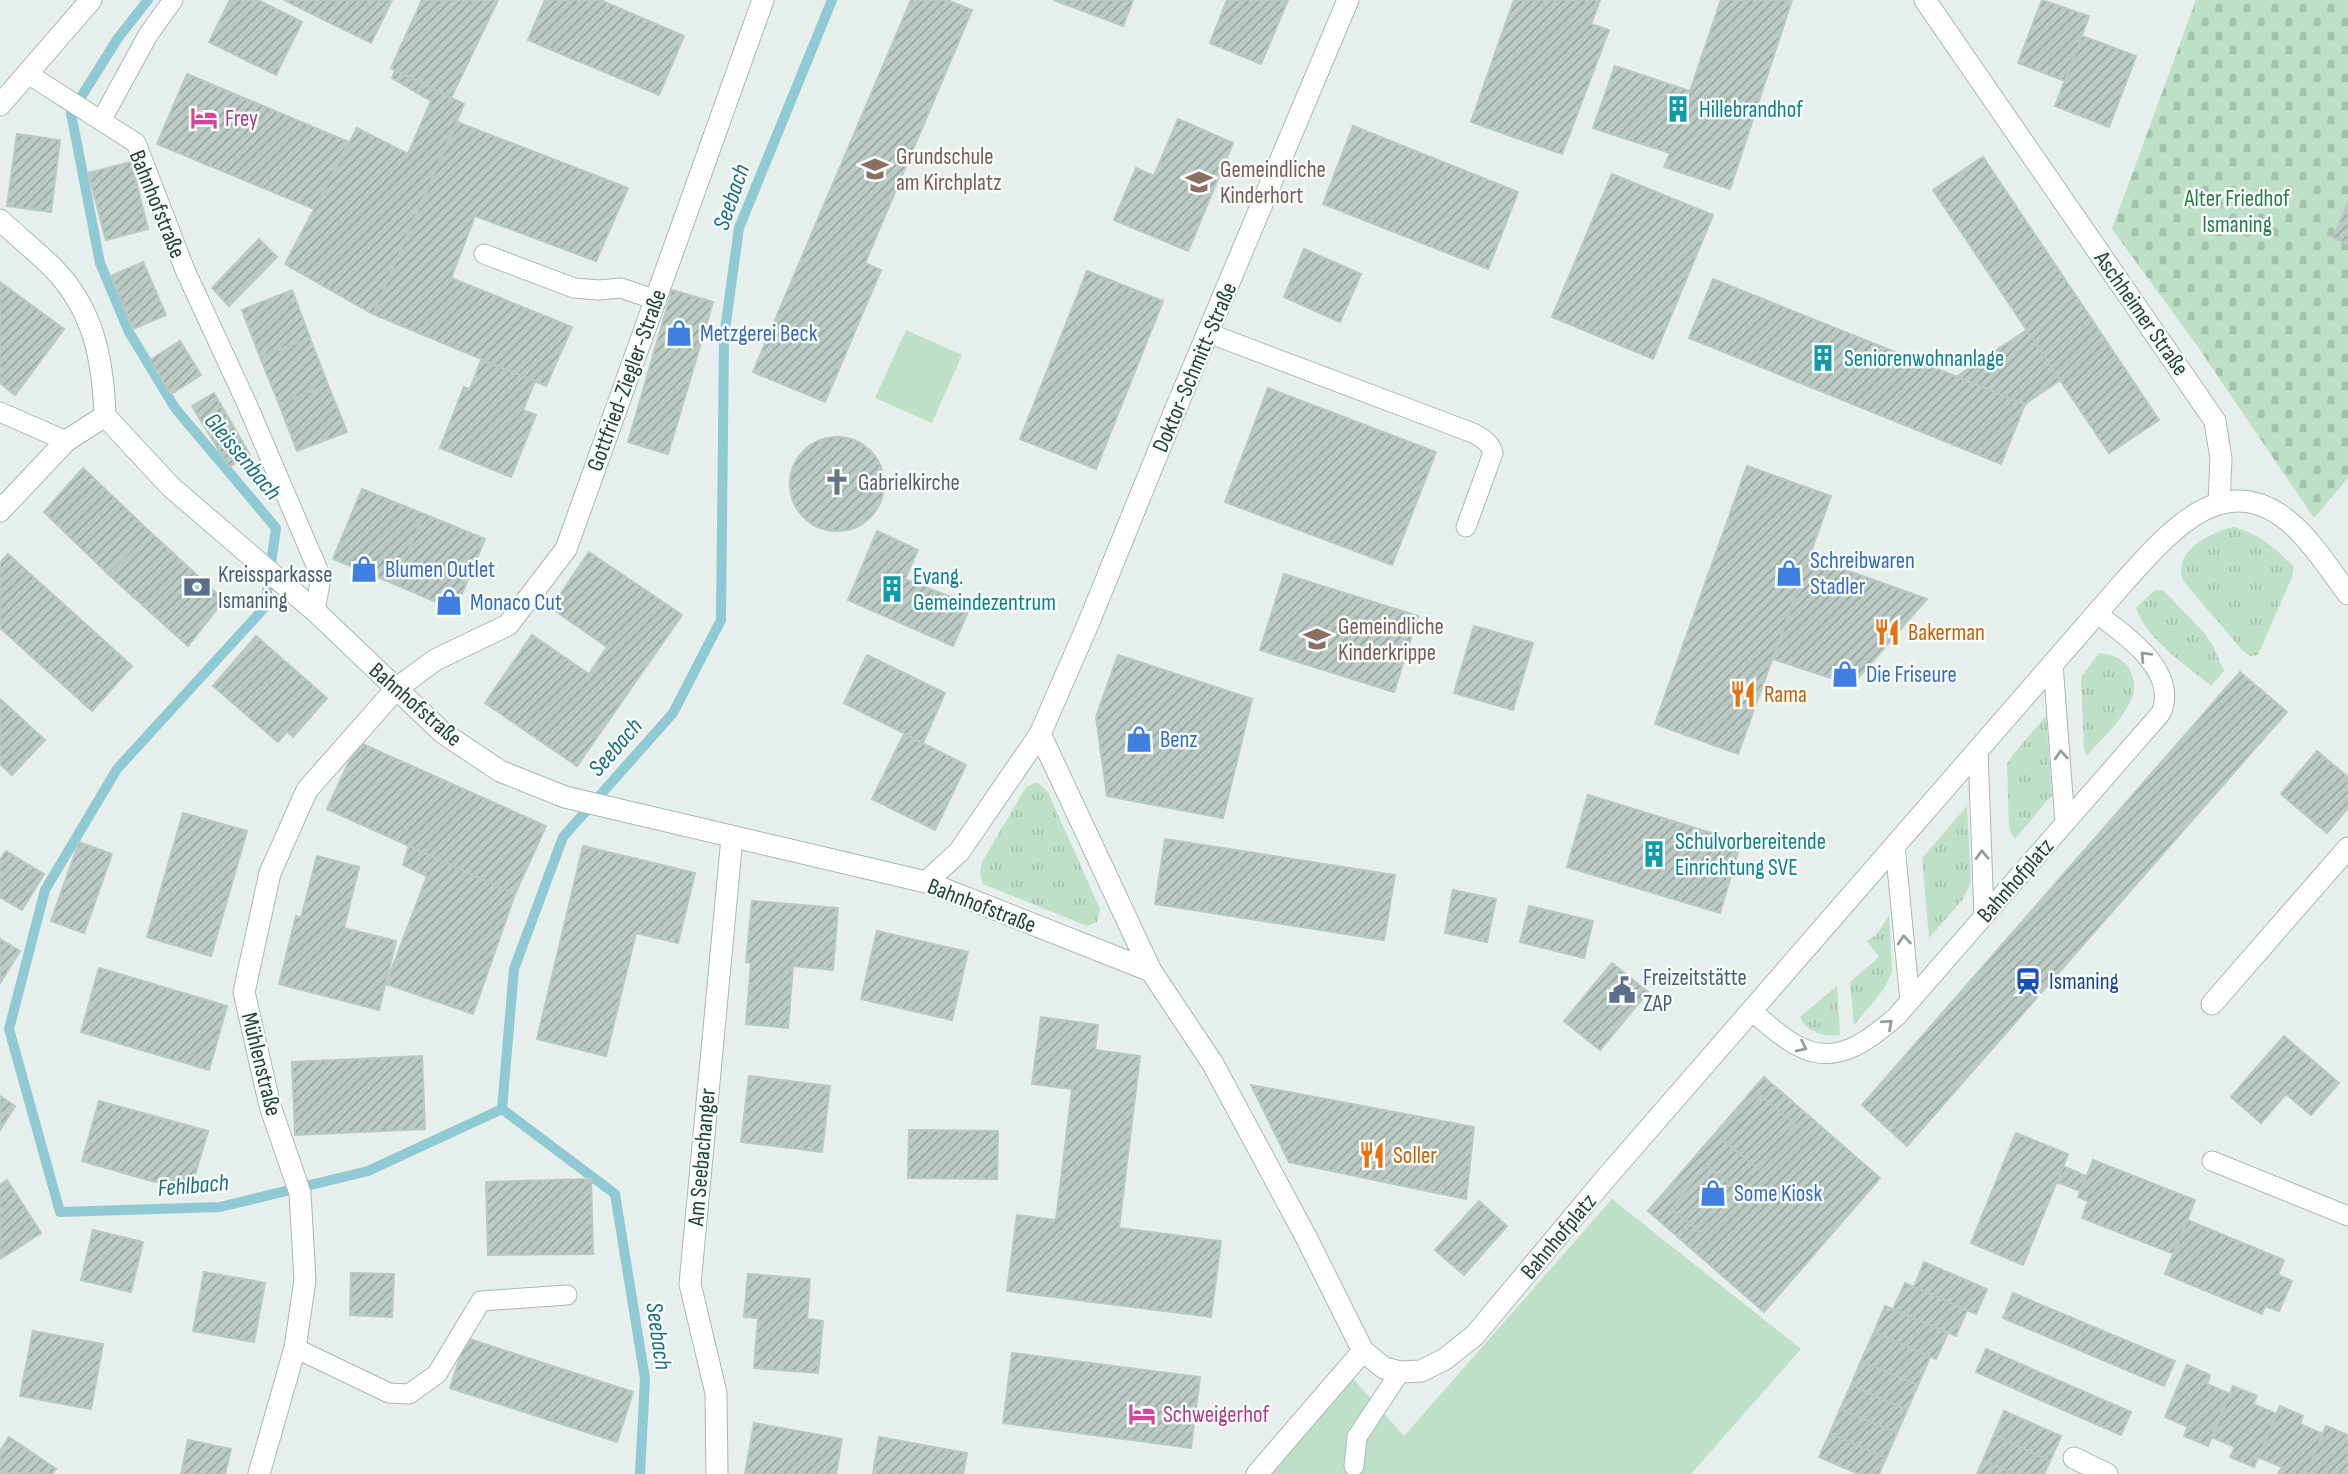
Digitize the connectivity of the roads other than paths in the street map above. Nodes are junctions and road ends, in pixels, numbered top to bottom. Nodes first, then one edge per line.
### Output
1 (92, 0) edge
2 (173, 0) edge
3 (763, 0) edge
4 (1348, 0) edge
5 (1925, 0) edge
6 (28, 74) junction
7 (0, 105) edge
8 (94, 116) junction
9 (0, 220) edge
10 (484, 254) dead end
11 (656, 300) junction
12 (1208, 333) junction
13 (0, 412) edge
14 (105, 416) junction
15 (66, 441) junction
16 (2219, 502) junction
17 (0, 511) edge
18 (1466, 527) dead end
19 (2348, 594) edge
20 (315, 611) junction
21 (2096, 614) junction
22 (2053, 664) junction
23 (396, 689) junction
24 (1040, 734) junction
25 (1978, 751) junction
26 (2065, 823) junction
27 (732, 838) junction
28 (1895, 846) junction
29 (2348, 848) edge
30 (926, 882) junction
31 (1984, 916) junction
32 (1151, 971) junction
33 (1910, 1001) junction
34 (2212, 1003) dead end
35 (1751, 1011) junction
36 (2211, 1161) dead end
37 (2348, 1216) edge
38 (567, 1295) dead end
39 (295, 1348) junction
40 (1363, 1351) junction
41 (1400, 1372) junction
42 (2074, 1458) dead end
43 (1354, 1466) dead end
44 (259, 1474) edge
45 (717, 1474) edge
46 (1257, 1474) edge
47 (2107, 1474) edge

1 - 6 street
2 - 8 lane
3 - 11 street, Gottfried-Ziegler-Straße
4 - 12 street, Doktor-Schmitt-Straße
5 - 16 street, Aschheimer Straße
6 - 7 street
6 - 8 lane, Bahnhofstraße
8 - 20 lane, Bahnhofstraße
9 - 14 street
10 - 11 lane
11 - 23 street, Gottfried-Ziegler-Straße
12 - 18 lane
12 - 24 street, Doktor-Schmitt-Straße
13 - 15 lane
14 - 15 street
14 - 20 street, Bahnhofstraße
15 - 17 street
16 - 19 street
16 - 21 street, Bahnhofplatz
20 - 23 street, Bahnhofstraße
21 - 22 street, Bahnhofplatz
26 -> 21 lane, Bahnhofplatz
22 - 25 street, Bahnhofplatz
26 -> 22 lane
23 - 27 street, Bahnhofstraße
23 - 39 street, Mühlenstraße
24 - 30 street, Doktor-Schmitt-Straße
24 - 32 street
25 - 28 street, Bahnhofplatz
31 -> 25 lane
26 - 31 lane, Bahnhofplatz
27 - 30 street, Bahnhofstraße
27 - 45 street, Am Seebachanger
33 -> 28 lane
28 - 35 street, Bahnhofplatz
29 - 34 street
30 - 32 street, Bahnhofstraße
31 - 33 lane, Bahnhofplatz
32 - 40 street
35 -> 33 lane, Bahnhofplatz
35 - 41 street, Bahnhofplatz
36 - 37 lane
38 - 39 lane
39 - 44 street, Mühlenstraße
40 - 41 street
40 - 46 street
41 - 43 lane
42 - 47 street

